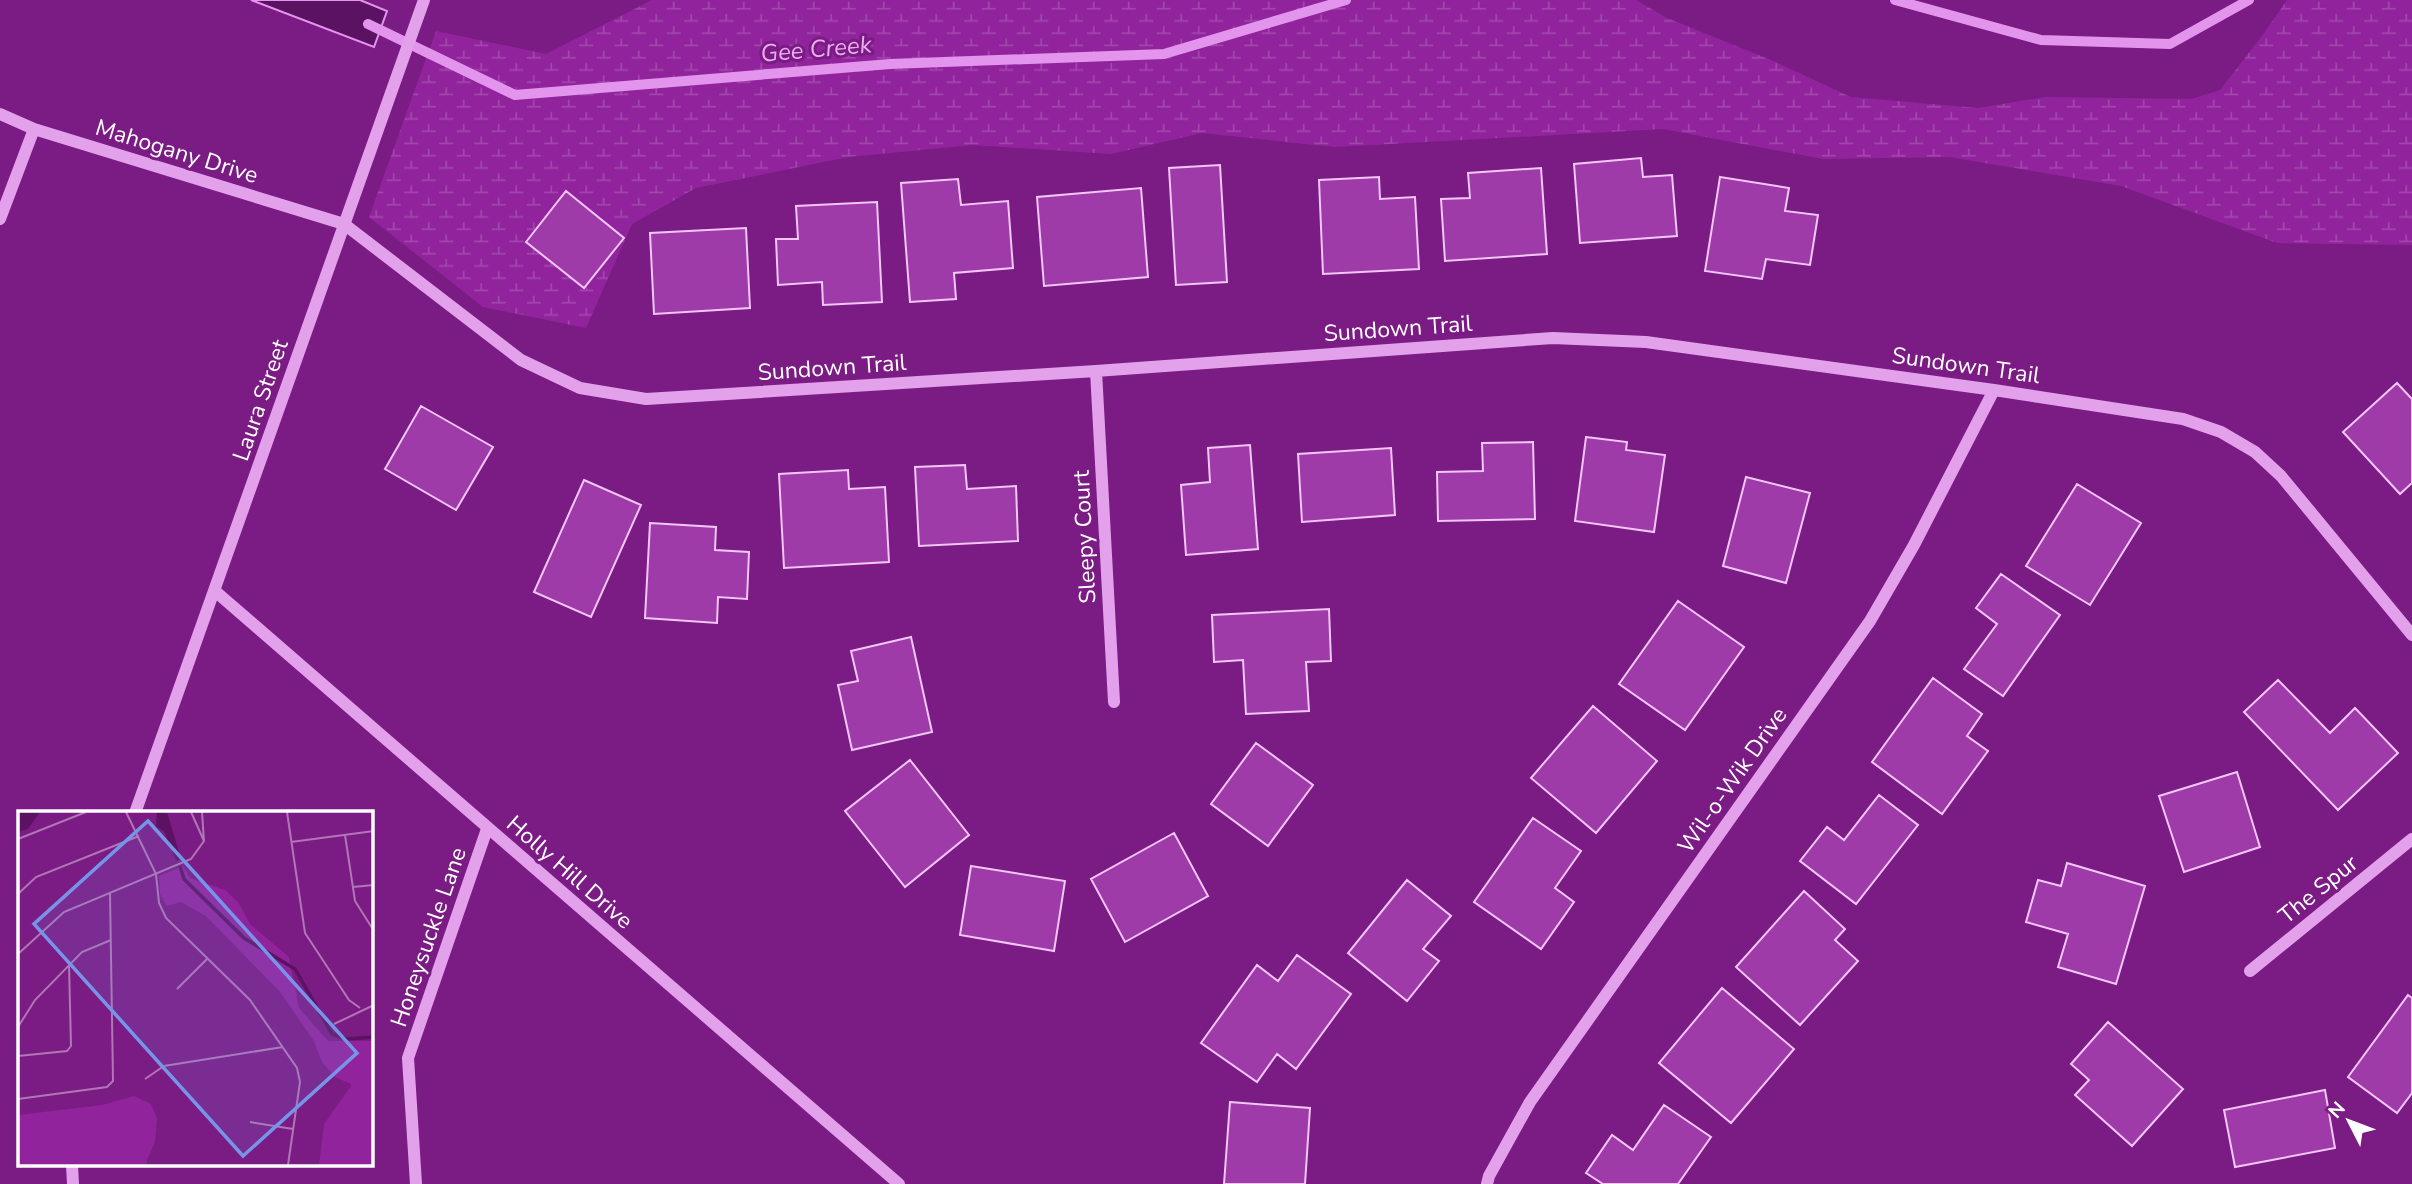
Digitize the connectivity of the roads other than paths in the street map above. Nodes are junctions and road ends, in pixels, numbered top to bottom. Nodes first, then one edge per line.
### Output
1 (424, 0) edge
2 (0, 114) edge
3 (34, 129) junction
4 (0, 219) edge
5 (344, 224) junction
6 (1096, 371) junction
7 (1994, 390) junction
8 (215, 591) junction
9 (2412, 635) edge
10 (1114, 702) dead end
11 (136, 811) edge
12 (487, 829) junction
13 (2412, 839) edge
14 (2250, 971) dead end
15 (72, 1166) edge
16 (73, 1184) edge
17 (416, 1184) edge
18 (899, 1184) edge
19 (1487, 1184) edge

1 - 5 street, Laura Street
2 - 3 street, Mahogany Drive
3 - 4 street
3 - 5 street, Mahogany Drive
5 - 6 street, Sundown Trail
5 - 8 street, Laura Street
6 - 7 street, Sundown Trail
6 - 10 street, Sleepy Court
7 - 9 street, Sundown Trail
7 - 19 street, Wil-o-Wik Drive
8 - 11 street, Laura Street
8 - 12 street, Holly Hill Drive
12 - 17 street, Honeysuckle Lane
12 - 18 street, Holly Hill Drive
13 - 14 street, The Spur
15 - 16 street

